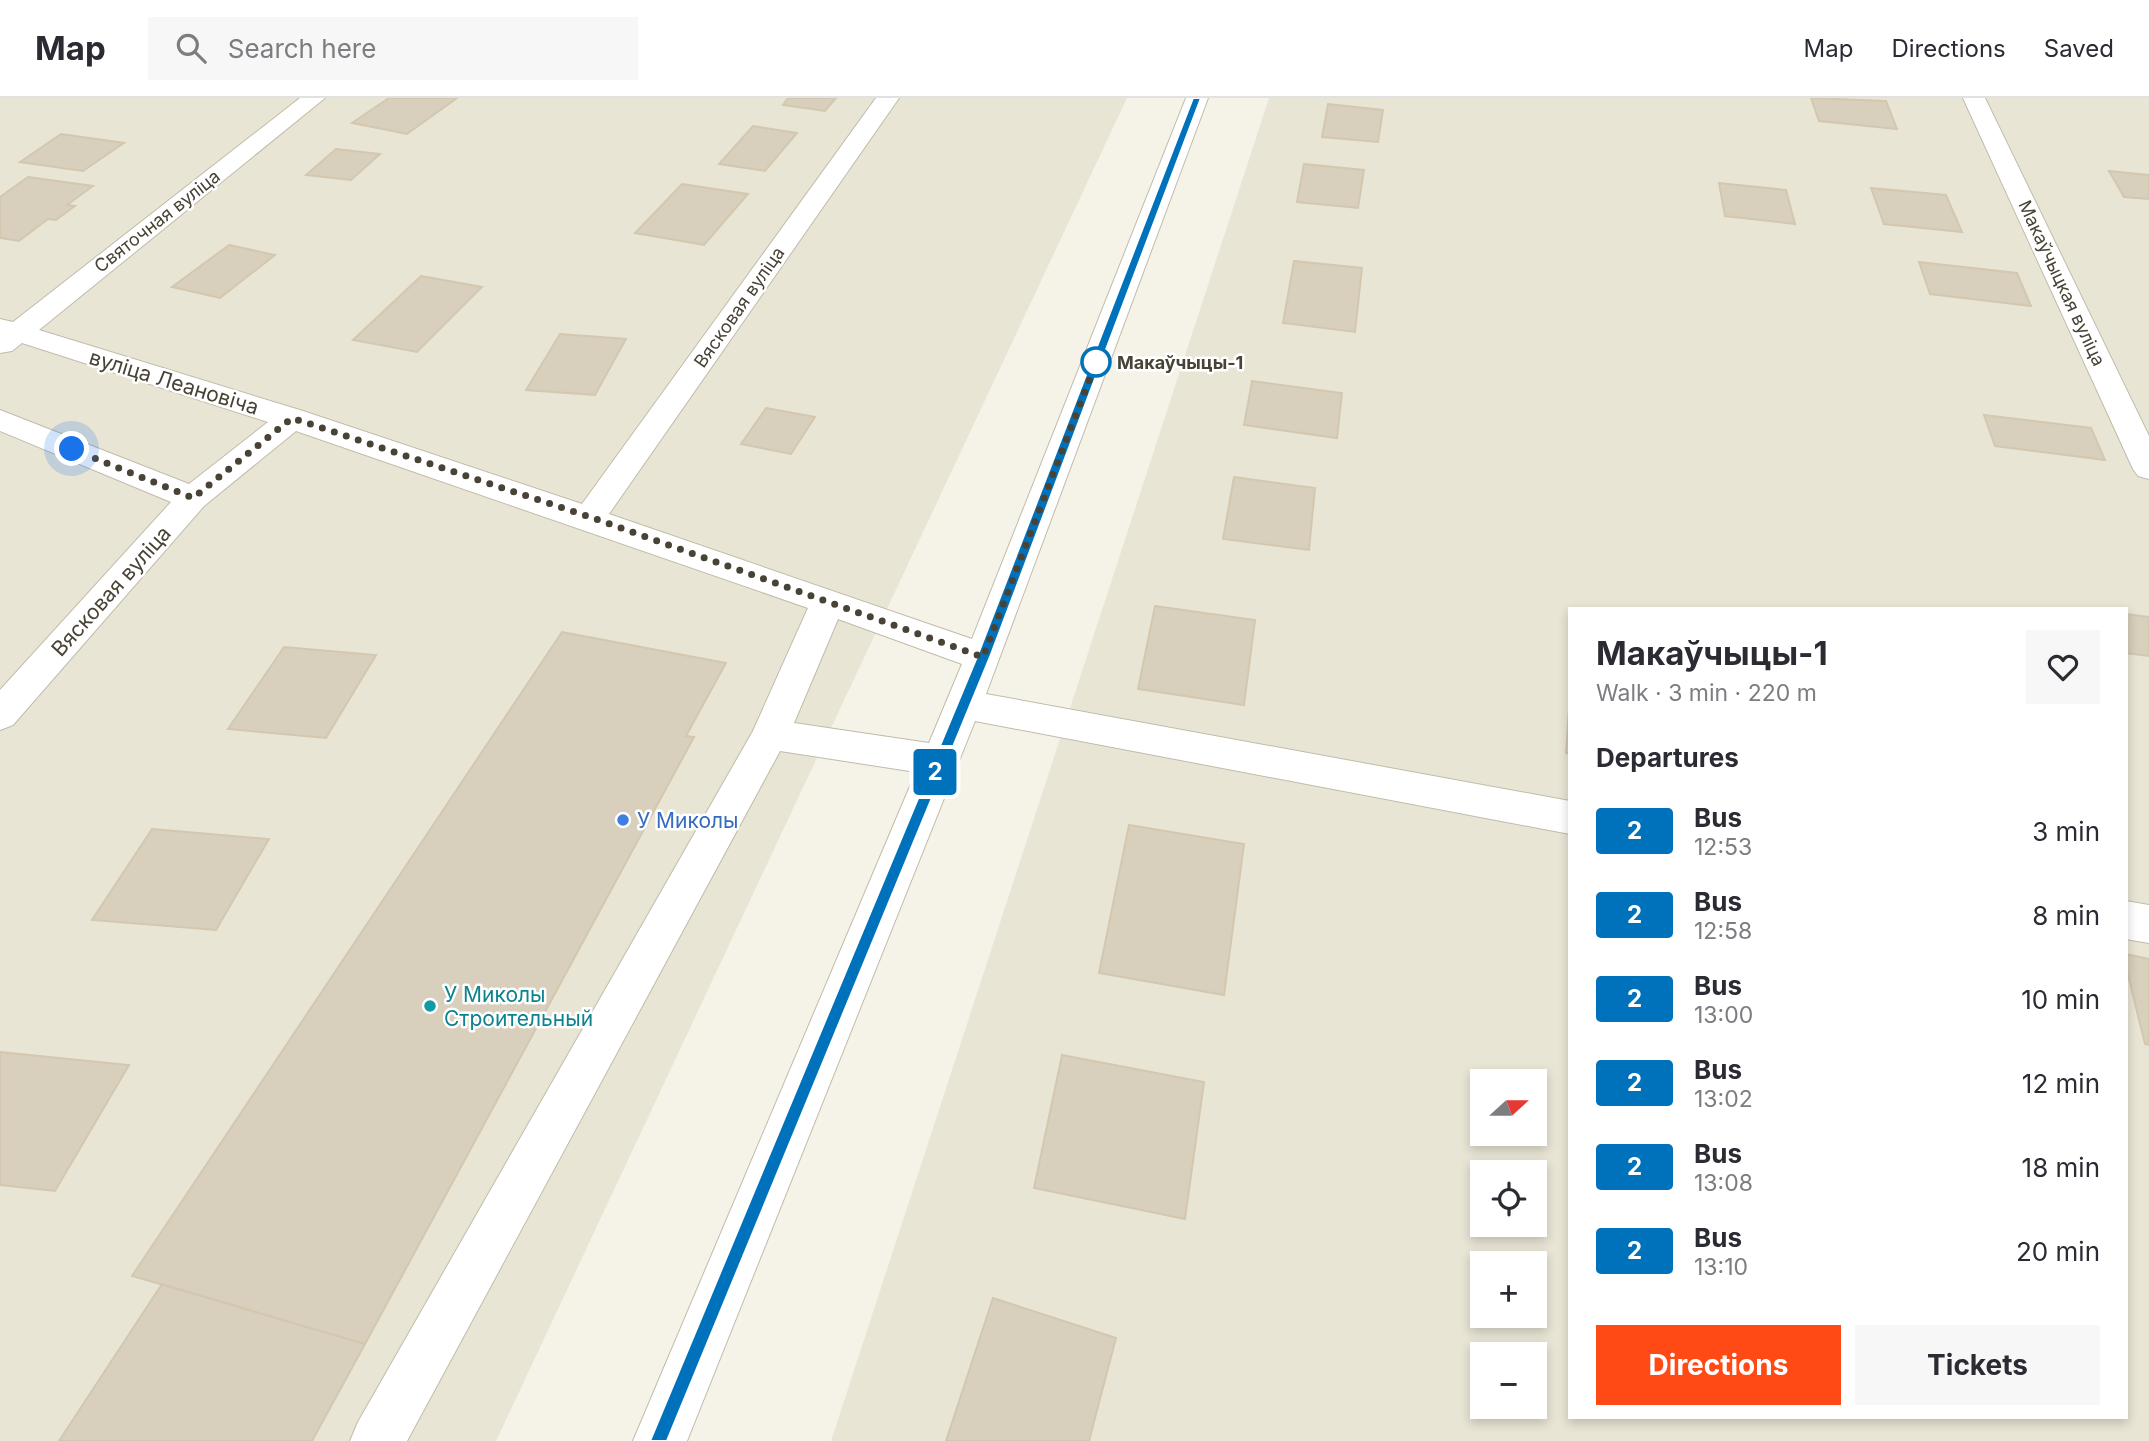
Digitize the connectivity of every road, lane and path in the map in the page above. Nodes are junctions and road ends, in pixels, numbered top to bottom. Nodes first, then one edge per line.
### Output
1 (314, 98) edge
2 (888, 98) edge
3 (1197, 98) edge
4 (1974, 98) edge
5 (5, 335) edge
6 (292, 418) junction
7 (0, 420) edge
8 (2149, 468) edge
9 (193, 498) junction
10 (590, 517) junction
11 (828, 602) junction
12 (983, 657) junction
13 (963, 704) junction
14 (0, 715) edge
15 (770, 735) junction
16 (940, 760) junction
17 (1568, 818) edge
18 (2128, 920) edge
19 (2149, 924) edge
20 (377, 1441) edge
21 (660, 1441) edge

1 - 5 street, Святочная вуліца
2 - 10 street, Вясковая вуліца
3 - 12 street
4 - 8 street, Макаўчыцкая вуліца
5 - 6 street, вуліца Леановіча
6 - 9 street, Вясковая вуліца
6 - 10 street, вуліца Леановіча
7 - 9 street
9 - 14 street, Вясковая вуліца
10 - 11 street, вуліца Леановіча
11 - 12 street, вуліца Леановіча
11 - 15 street
12 - 13 street
13 - 16 street
13 - 17 street
15 - 16 street
15 - 20 street
16 - 21 street
18 - 19 street

